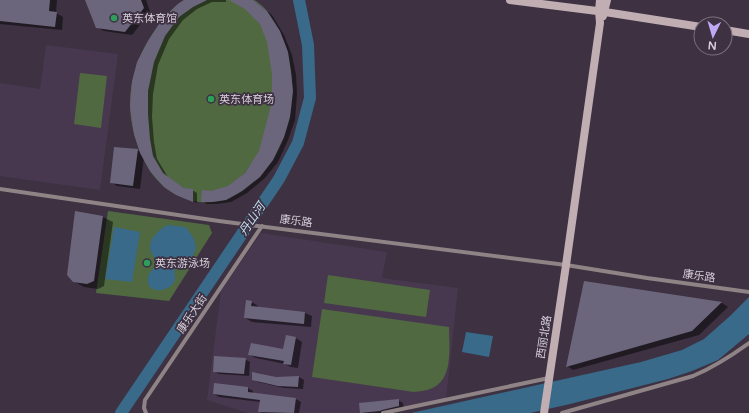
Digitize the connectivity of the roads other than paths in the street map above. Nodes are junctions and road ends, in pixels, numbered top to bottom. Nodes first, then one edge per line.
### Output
1 (510, 0) edge
2 (600, 0) edge
3 (607, 0) edge
4 (602, 12) junction
5 (693, 26) edge
6 (733, 31) edge
7 (749, 34) edge
8 (0, 190) edge
9 (262, 226) junction
10 (566, 264) junction
11 (749, 292) edge
12 (749, 342) edge
13 (549, 378) junction
14 (146, 413) edge
15 (383, 413) edge
16 (544, 413) edge
17 (562, 413) edge

1 - 4 street
2 - 4 street
3 - 4 street
4 - 5 street
4 - 10 street, 西丽北路
6 - 7 street
8 - 9 street, 康乐路
9 - 10 street, 康乐路
9 - 14 street, 康乐大街
10 - 11 street, 康乐路
10 - 13 street, 西丽北路
12 - 17 street
13 - 15 street
13 - 16 street, 西丽北路

